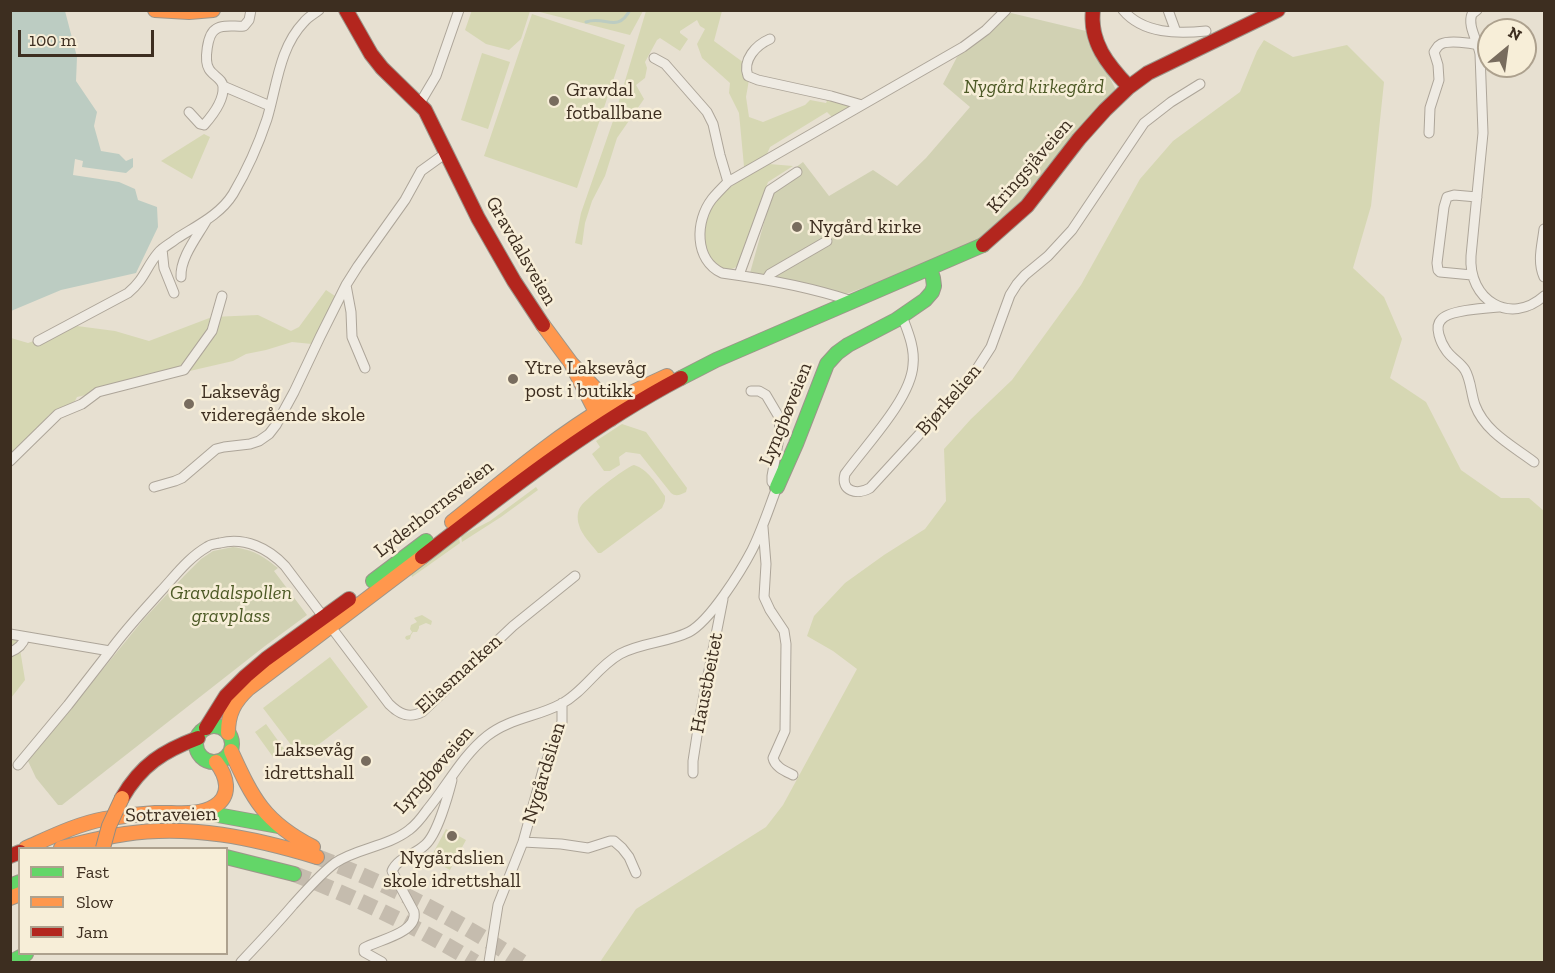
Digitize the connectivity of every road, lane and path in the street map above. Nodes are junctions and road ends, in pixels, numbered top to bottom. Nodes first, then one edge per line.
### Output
1 (154, 10) edge
2 (213, 10) edge
3 (251, 10) edge
4 (319, 10) edge
5 (346, 10) edge
6 (459, 10) edge
7 (1006, 10) edge
8 (1093, 10) edge
9 (1123, 10) edge
10 (1168, 10) edge
11 (1278, 10) edge
12 (1477, 10) edge
13 (161, 11) edge
14 (1206, 31) dead end
15 (1176, 32) junction
16 (770, 39) dead end
17 (1477, 40) edge
18 (1477, 45) edge
19 (654, 58) dead end
20 (1482, 78) edge
21 (1200, 84) dead end
22 (224, 86) junction
23 (1129, 87) junction
24 (420, 103) junction
25 (862, 105) junction
26 (270, 106) junction
27 (189, 112) dead end
28 (1429, 132) dead end
29 (446, 153) junction
30 (797, 172) dead end
31 (728, 182) junction
32 (1477, 197) junction
33 (208, 219) junction
34 (1545, 229) edge
35 (826, 241) dead end
36 (162, 249) junction
37 (930, 269) junction
38 (739, 275) junction
39 (1472, 275) junction
40 (181, 277) dead end
41 (1545, 277) edge
42 (766, 280) junction
43 (346, 285) junction
44 (174, 294) dead end
45 (222, 296) dead end
46 (1483, 296) junction
47 (1545, 296) edge
48 (852, 302) junction
49 (1498, 307) junction
50 (1476, 310) junction
51 (902, 316) junction
52 (38, 340) dead end
53 (716, 360) junction
54 (571, 363) junction
55 (365, 368) dead end
56 (751, 391) dead end
57 (610, 404) junction
58 (596, 412) junction
59 (611, 419) junction
60 (10, 461) edge
61 (1534, 462) dead end
62 (154, 487) dead end
63 (777, 487) junction
64 (763, 525) junction
65 (575, 576) dead end
66 (724, 594) junction
67 (326, 622) junction
68 (10, 634) edge
69 (25, 637) junction
70 (110, 651) junction
71 (10, 652) edge
72 (562, 704) junction
73 (202, 733) junction
74 (228, 733) junction
75 (231, 751) junction
76 (163, 752) junction
77 (201, 756) junction
78 (216, 762) junction
79 (18, 765) dead end
80 (693, 773) dead end
81 (453, 775) junction
82 (793, 775) dead end
83 (200, 812) junction
84 (278, 826) junction
85 (523, 842) junction
86 (30, 847) edge
87 (67, 847) edge
88 (104, 847) edge
89 (228, 857) edge
90 (636, 873) dead end
91 (294, 874) tunnel mouth
92 (24, 955) edge
93 (379, 961) edge
94 (11, 963) edge
95 (241, 963) edge
96 (489, 963) edge

1 - 13 main road
2 - 13 main road
3 - 22 street
4 - 26 street
5 - 24 main road, Gravdalsveien
6 - 24 street
7 - 25 street
8 - 23 main road
9 - 15 street
10 - 15 street
11 - 23 main road, Kringsjåveien
12 - 17 street
14 - 15 street
16 - 25 street
18 - 28 street
19 - 31 street
20 - 32 street
21 - 51 street, Bjørkelien
22 - 26 street
22 - 27 street
23 - 37 main road, Kringsjåveien
24 - 29 main road, Gravdalsveien
25 - 31 street
26 - 33 street
29 - 43 street
29 - 54 main road, Gravdalsveien
30 - 38 street
31 - 38 street
32 - 39 street
32 - 39 street
33 - 36 street
33 - 40 street
34 - 41 street
35 - 42 street
36 - 44 street
36 - 52 street
37 - 48 main road, Lyderhornsveien
37 - 51 main road, Lyngbøveien
38 - 42 street
39 - 46 street
42 - 48 street
43 - 55 street
43 - 62 street
45 - 60 street
46 - 49 street
46 - 50 street
47 - 49 street
48 - 53 main road, Lyderhornsveien
49 - 50 street
50 - 61 street
51 - 63 main road, Lyngbøveien
53 - 57 main road, Lyderhornsveien
53 - 59 main road, Lyderhornsveien
54 - 57 main road, Gravdalsveien
54 - 58 main road, Gravdalsveien
56 - 63 street, Lyngbøveien
57 - 58 main road, Lyderhornsveien
57 - 59 main road
58 - 59 main road
58 - 67 main road, Lyderhornsveien
59 - 67 main road, Lyderhornsveien
63 - 64 street, Lyngbøveien
64 - 66 street, Lyngbøveien
64 - 82 street, Lyngbøveien
65 - 67 street, Eliasmarken
66 - 72 street, Lyngbøveien
66 - 80 street, Haustbeitet
67 - 70 street
67 - 73 main road, Lyderhornsveien
67 - 74 main road, Lyderhornsveien
68 - 69 street
69 - 70 street
69 - 71 street
70 - 79 street
72 - 81 street, Lyngbøveien
72 - 85 street, Nygårdslien
73 - 74 main road
73 - 76 main road
73 - 77 main road
74 - 75 main road
75 - 78 main road
75 - 84 main road
76 - 77 main road
76 - 88 main road, bridge
77 - 78 main road
78 - 83 main road
81 - 93 street
81 - 95 street, Lyngbøveien
83 - 84 main road
83 - 86 main road
84 - 87 main road, Sotraveien
85 - 90 street, Nygårdslien
85 - 96 street, Nygårdslien
89 - 91 main road
92 - 94 main road

